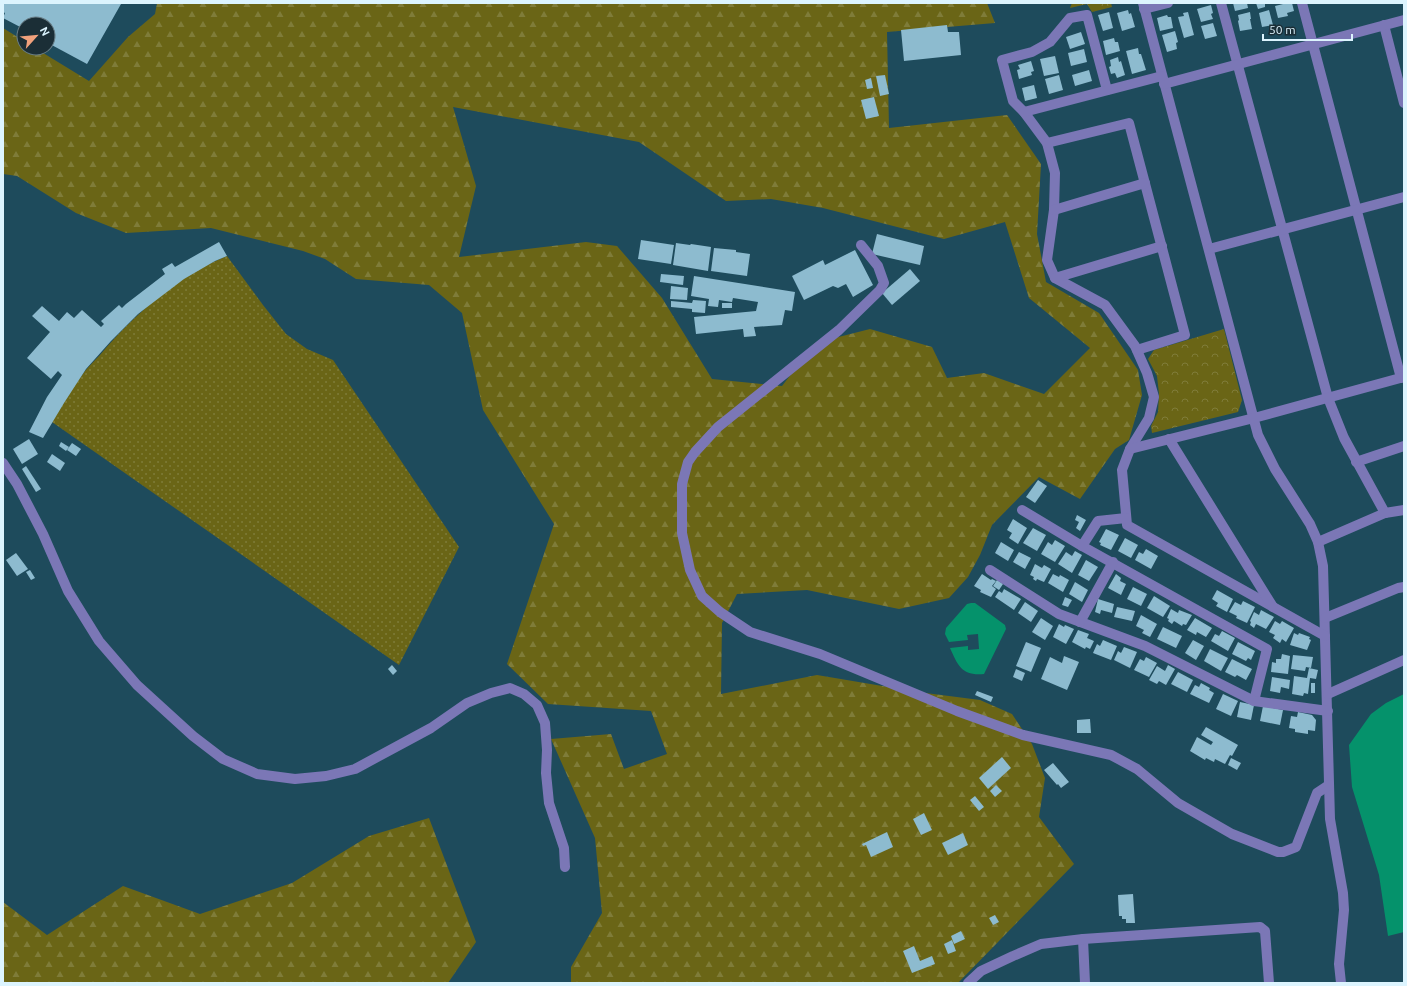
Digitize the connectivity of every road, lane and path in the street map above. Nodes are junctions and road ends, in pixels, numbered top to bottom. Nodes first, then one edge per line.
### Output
1 (1168, 3) edge
2 (1221, 3) edge
3 (1302, 3) edge
4 (1144, 6) edge
5 (1404, 20) edge
6 (1384, 25) junction
7 (1313, 44) junction
8 (1238, 64) junction
9 (1163, 80) junction
10 (1107, 90) junction
11 (1404, 103) edge
12 (1024, 112) junction
13 (1047, 143) junction
14 (1145, 183) junction
15 (1404, 197) edge
16 (1054, 210) junction
17 (1356, 210) junction
18 (1283, 229) junction
19 (861, 245) dead end
20 (1162, 246) junction
21 (1209, 249) junction
22 (1055, 278) junction
23 (1137, 350) junction
24 (1402, 377) edge
25 (1328, 398) junction
26 (1254, 418) junction
27 (1169, 439) junction
28 (1404, 446) edge
29 (1130, 449) junction
30 (1356, 462) junction
31 (3, 463) edge
32 (1022, 510) dead end
33 (1404, 510) edge
34 (1385, 513) junction
35 (1126, 518) junction
36 (1318, 542) junction
37 (1082, 546) junction
38 (1113, 562) junction
39 (990, 570) dead end
40 (1404, 587) edge
41 (1274, 608) junction
42 (1325, 618) junction
43 (1080, 622) junction
44 (1325, 636) junction
45 (1404, 660) edge
46 (1328, 694) junction
47 (1254, 701) junction
48 (1328, 711) junction
49 (1328, 784) junction
50 (565, 867) dead end
51 (1083, 939) junction
52 (968, 983) edge
53 (1085, 983) edge
54 (1269, 983) edge
55 (1341, 983) edge

1 - 4 street
2 - 8 street
3 - 7 street
4 - 9 street
5 - 6 street
6 - 7 street
6 - 11 street
7 - 8 street
7 - 17 street
8 - 9 street
8 - 18 street
9 - 10 street
9 - 21 street
10 - 12 street
10 - 12 street
12 - 13 street
13 - 14 street
13 - 16 street
14 - 16 street
14 - 20 street
15 - 17 street
16 - 22 street
17 - 18 street
17 - 24 street
18 - 21 street
18 - 25 street
19 - 49 street
20 - 22 street
20 - 23 street
21 - 26 street
22 - 23 street
23 - 29 street
24 - 25 street
25 - 26 street
25 - 30 street
26 - 27 street
26 - 36 street
27 - 29 street
27 - 41 street
28 - 30 street
29 - 35 street
30 - 34 street
31 - 50 street
32 - 37 street
33 - 34 street
34 - 36 street
35 - 37 street
35 - 41 street
36 - 42 street
37 - 38 street
38 - 43 street
38 - 47 street
39 - 43 street
40 - 42 street
41 - 44 street
42 - 44 street
43 - 47 street
44 - 46 street
45 - 46 street
46 - 48 street
47 - 48 street
48 - 49 street
49 - 55 street
51 - 52 street
51 - 53 street
51 - 54 street

